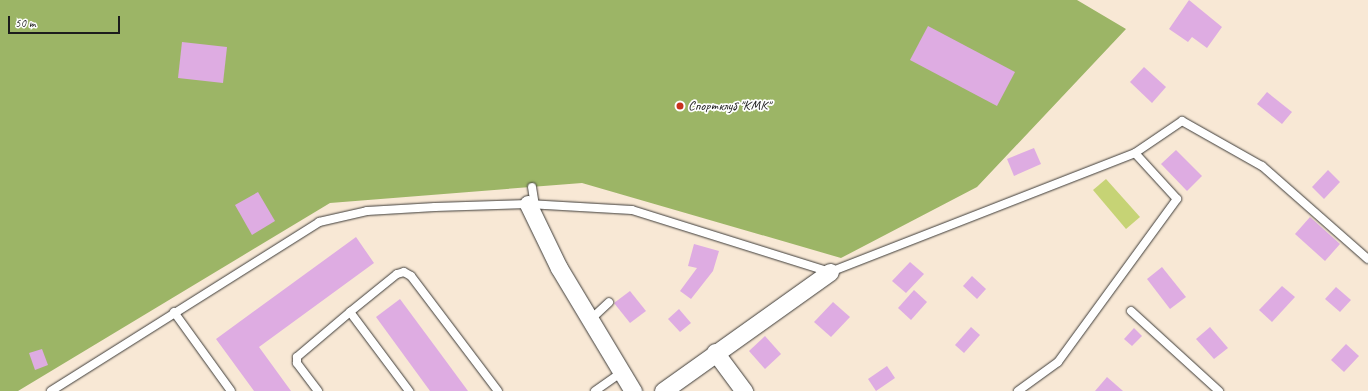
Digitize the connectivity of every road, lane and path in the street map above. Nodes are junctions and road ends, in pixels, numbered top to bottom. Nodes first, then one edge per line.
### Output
1 (1135, 153) junction
2 (532, 187) dead end
3 (531, 204) junction
4 (1368, 259) edge
5 (830, 272) junction
6 (609, 302) dead end
7 (174, 312) junction
8 (350, 312) junction
9 (1131, 312) dead end
10 (590, 320) junction
11 (715, 352) junction
12 (622, 372) junction
13 (51, 391) edge
14 (230, 391) edge
15 (318, 391) edge
16 (409, 391) edge
17 (498, 391) edge
18 (595, 391) edge
19 (633, 391) edge
20 (663, 391) edge
21 (744, 391) edge
22 (1018, 391) edge
23 (1220, 391) edge

1 - 4 lane
1 - 5 lane
1 - 22 lane
2 - 3 lane
3 - 5 lane
3 - 7 lane
3 - 10 street
5 - 11 street
6 - 10 lane
7 - 13 lane
7 - 14 lane
8 - 15 lane
8 - 16 lane
8 - 17 lane
9 - 23 lane
10 - 12 street
11 - 20 street
11 - 21 street
12 - 18 lane
12 - 19 street

